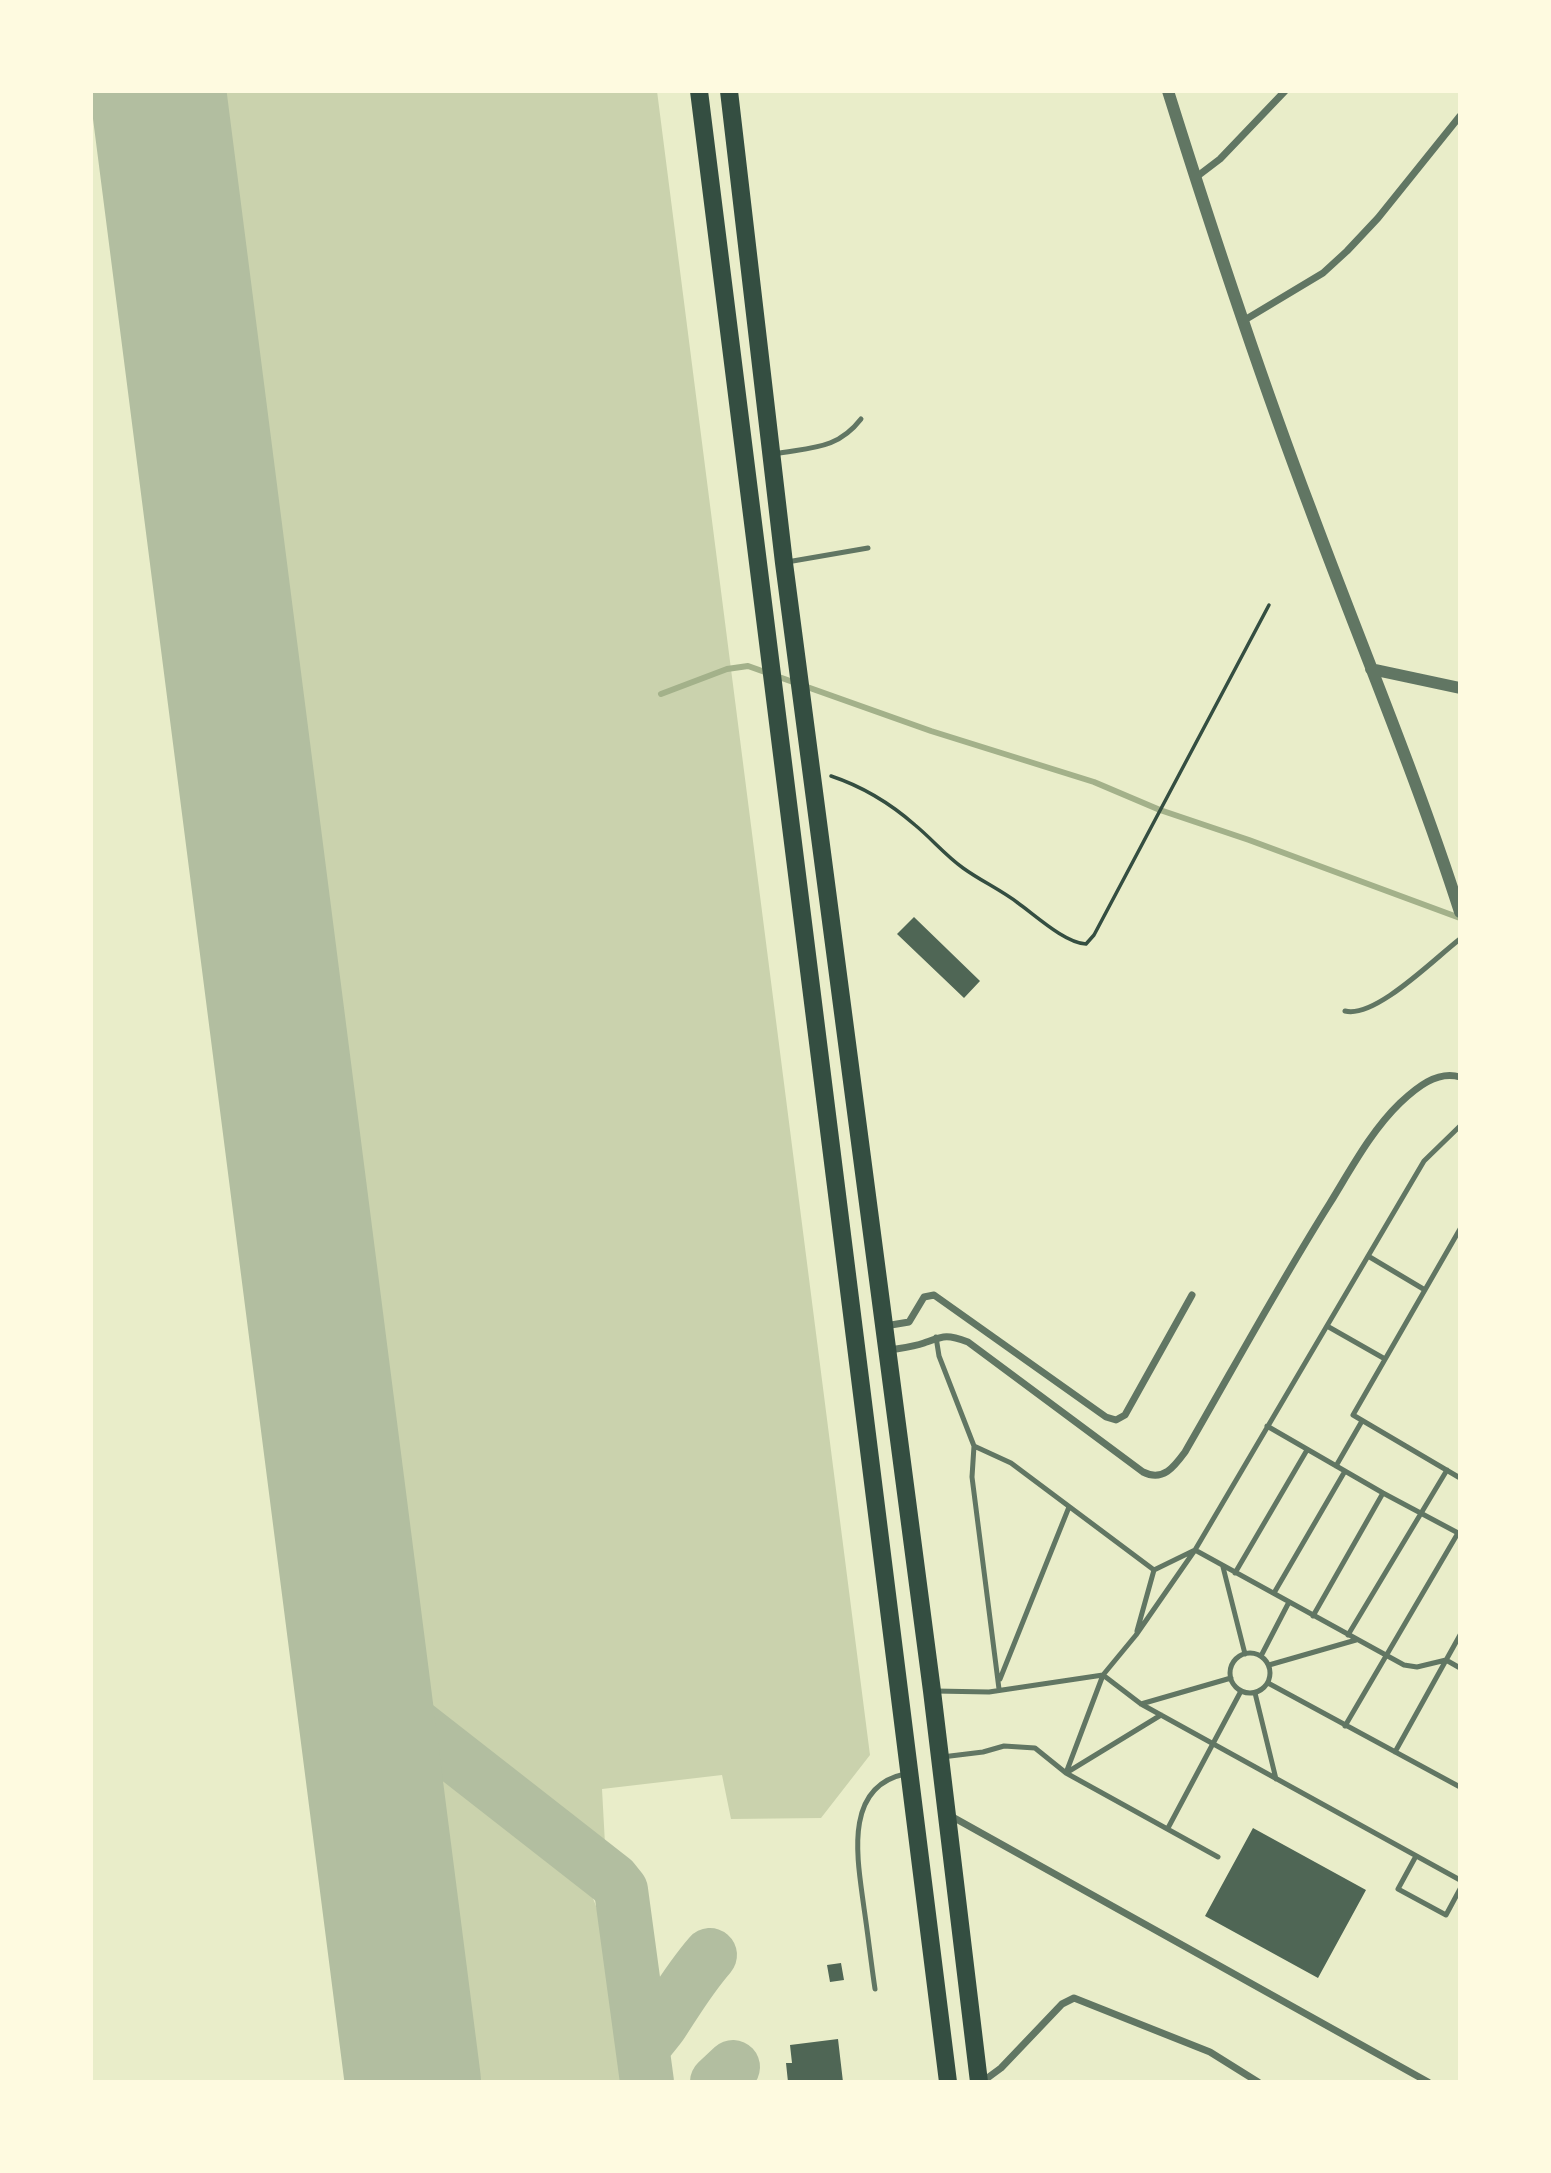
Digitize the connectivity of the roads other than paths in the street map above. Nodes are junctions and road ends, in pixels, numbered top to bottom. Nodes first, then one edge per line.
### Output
1 (699, 91) edge
2 (729, 91) edge
3 (1168, 91) edge
4 (1285, 91) edge
5 (1460, 116) edge
6 (1195, 178) junction
7 (1242, 321) junction
8 (861, 419) dead end
9 (771, 454) junction
10 (868, 548) dead end
11 (784, 563) junction
12 (1371, 669) junction
13 (1460, 688) edge
14 (1456, 891) edge
15 (1460, 912) edge
16 (1460, 939) edge
17 (1345, 1011) dead end
18 (1460, 1077) edge
19 (1460, 1126) edge
20 (1460, 1229) edge
21 (1368, 1256) junction
22 (1425, 1290) junction
23 (1192, 1294) dead end
24 (884, 1326) junction
25 (1327, 1326) junction
26 (936, 1337) junction
27 (887, 1350) junction
28 (1385, 1359) junction
29 (1362, 1421) junction
30 (1267, 1426) junction
31 (974, 1446) junction
32 (1307, 1450) junction
33 (1336, 1466) junction
34 (1447, 1470) junction
35 (1345, 1471) junction
36 (1460, 1478) edge
37 (1382, 1493) junction
38 (1069, 1507) junction
39 (1420, 1514) junction
40 (1459, 1533) edge
41 (1195, 1550) junction
42 (1223, 1567) junction
43 (1154, 1570) junction
44 (1236, 1573) junction
45 (1274, 1593) junction
46 (1289, 1602) junction
47 (1313, 1616) junction
48 (1136, 1635) junction
49 (1348, 1635) junction
50 (1460, 1635) edge
51 (1357, 1640) junction
52 (1245, 1654) junction
53 (1261, 1656) junction
54 (1387, 1656) junction
55 (1446, 1660) junction
56 (1269, 1665) junction
57 (1460, 1668) edge
58 (1103, 1675) junction
59 (1231, 1678) junction
60 (1268, 1683) junction
61 (999, 1685) junction
62 (932, 1690) junction
63 (1241, 1691) junction
64 (1255, 1693) junction
65 (1141, 1704) junction
66 (1161, 1715) junction
67 (1345, 1726) junction
68 (1214, 1744) junction
69 (1395, 1752) junction
70 (939, 1758) junction
71 (909, 1773) junction
72 (1066, 1773) junction
73 (1276, 1779) junction
74 (1460, 1787) edge
75 (945, 1813) junction
76 (1168, 1828) junction
77 (1416, 1856) junction
78 (1218, 1857) dead end
79 (1460, 1880) edge
80 (1460, 1889) edge
81 (875, 1989) dead end
82 (948, 2082) edge
83 (980, 2082) edge
84 (1258, 2082) edge
85 (1428, 2082) edge

1 - 71 highway
2 - 9 highway
3 - 6 street
4 - 6 street
5 - 7 street
6 - 7 street
7 - 12 street
8 - 9 lane
9 - 11 highway
10 - 11 lane
11 - 24 highway
12 - 13 street
12 - 14 street
14 - 15 street
16 - 17 lane
18 - 26 street
19 - 21 lane
20 - 22 lane
21 - 22 lane
21 - 25 lane
22 - 28 lane
23 - 24 street
24 - 27 highway
25 - 28 lane
25 - 30 lane
26 - 27 street
26 - 31 lane
27 - 62 highway
28 - 29 lane
29 - 33 lane
29 - 34 lane
30 - 32 lane
30 - 41 lane
31 - 38 lane
31 - 61 lane
32 - 33 lane
32 - 44 lane
33 - 35 lane
34 - 36 lane
34 - 39 lane
35 - 37 lane
35 - 45 lane
37 - 39 lane
37 - 47 lane
38 - 43 lane
38 - 61 lane
39 - 40 lane
39 - 49 lane
40 - 54 lane
41 - 42 lane
41 - 43 lane
41 - 48 lane
42 - 44 lane
42 - 52 lane
43 - 48 lane
44 - 45 lane
45 - 46 lane
46 - 47 lane
46 - 53 lane
47 - 49 lane
48 - 58 lane
49 - 51 lane
50 - 55 lane
51 - 54 lane
51 - 56 lane
52 - 53 lane
52 - 59 lane
53 - 56 lane
54 - 55 lane
54 - 67 lane
55 - 57 lane
55 - 69 lane
56 - 60 lane
58 - 61 lane
58 - 65 lane
58 - 72 lane
59 - 63 lane
59 - 65 lane
60 - 64 lane
60 - 67 lane
61 - 62 lane
62 - 70 highway
63 - 64 lane
63 - 68 lane
64 - 73 lane
65 - 66 lane
66 - 68 lane
66 - 72 lane
67 - 69 lane
68 - 73 lane
68 - 76 lane
69 - 74 lane
70 - 72 lane
70 - 75 highway
71 - 81 lane
71 - 82 highway
72 - 76 lane
73 - 77 lane
75 - 83 highway
75 - 85 street
76 - 78 lane
77 - 79 lane
77 - 80 lane
83 - 84 street

